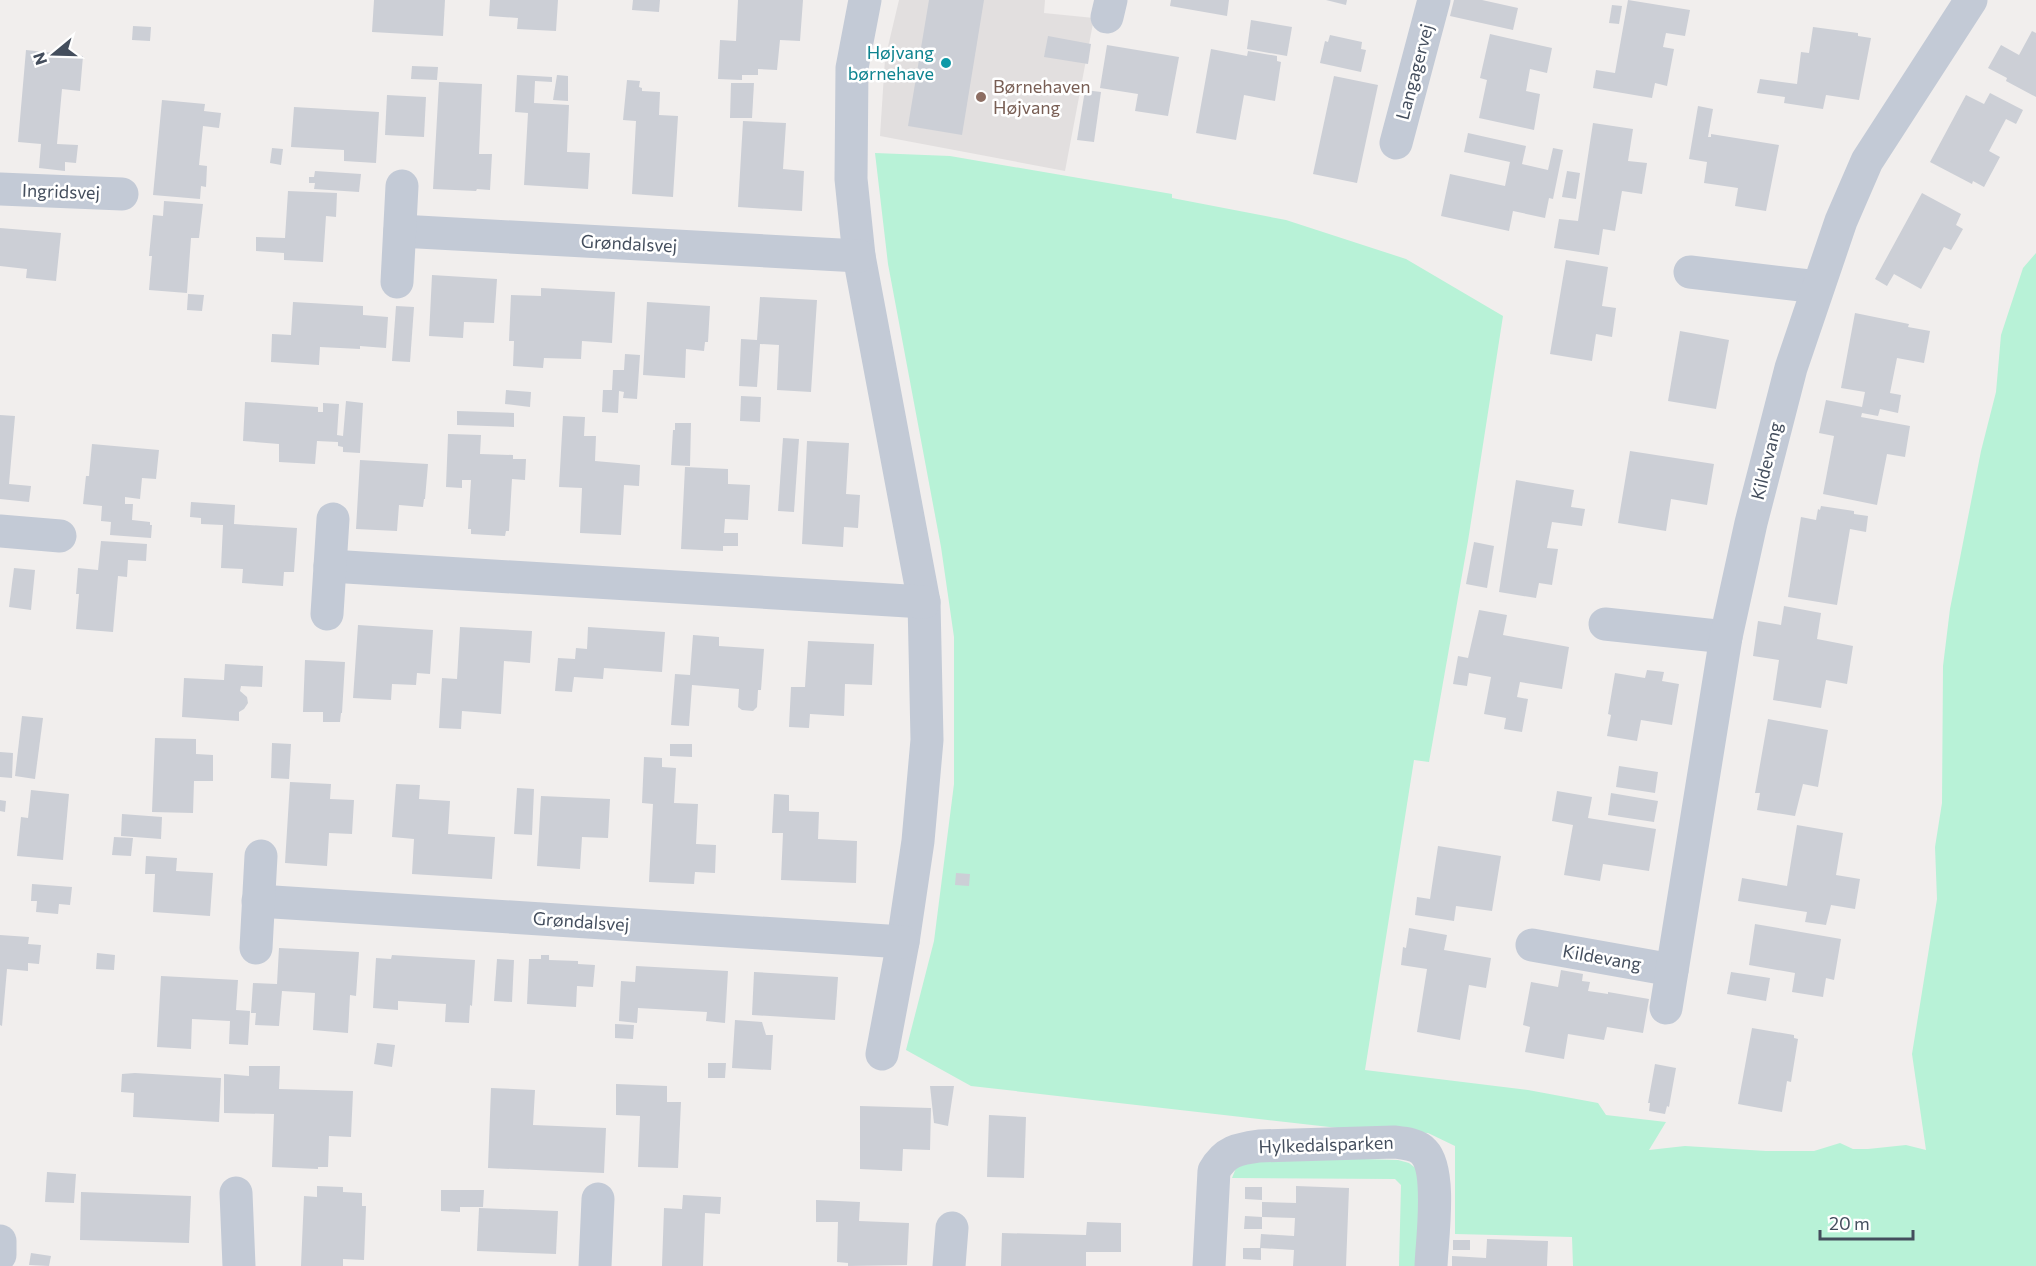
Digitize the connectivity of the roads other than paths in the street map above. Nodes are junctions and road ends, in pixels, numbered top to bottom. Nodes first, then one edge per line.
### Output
1 (865, 0) edge
2 (1434, 0) edge
3 (1971, 0) edge
4 (1396, 143) dead end
5 (402, 186) dead end
6 (0, 189) edge
7 (122, 195) dead end
8 (400, 231) junction
9 (859, 256) junction
10 (1690, 272) dead end
11 (397, 282) dead end
12 (1818, 287) junction
13 (333, 519) dead end
14 (0, 531) edge
15 (60, 536) dead end
16 (330, 566) junction
17 (924, 602) junction
18 (327, 614) dead end
19 (1605, 624) dead end
20 (1726, 637) junction
21 (261, 856) dead end
22 (258, 901) junction
23 (903, 942) junction
24 (1532, 945) dead end
25 (256, 948) dead end
26 (1672, 970) junction
27 (1666, 1008) dead end
28 (882, 1054) dead end
29 (236, 1193) dead end
30 (598, 1199) dead end
31 (952, 1228) dead end
32 (0, 1241) edge
33 (0, 1256) edge
34 (240, 1266) edge
35 (595, 1266) edge
36 (949, 1266) edge
37 (1209, 1266) edge
38 (1431, 1266) edge

1 - 9 street
2 - 4 street, Langagervej
3 - 12 street, Kildevang
5 - 8 street
6 - 7 street, Ingridsvej
8 - 9 street, Grøndalsvej
8 - 11 street
9 - 17 street
10 - 12 street
12 - 20 street, Kildevang
13 - 16 street
14 - 15 street
16 - 17 street
16 - 18 street
17 - 23 street
19 - 20 street
20 - 26 street, Kildevang
21 - 22 street
22 - 23 street, Grøndalsvej
22 - 25 street
23 - 28 street
24 - 26 street, Kildevang
26 - 27 street, Kildevang
29 - 34 street
30 - 35 street
31 - 36 street
32 - 33 street
37 - 38 street, Hylkedalsparken

